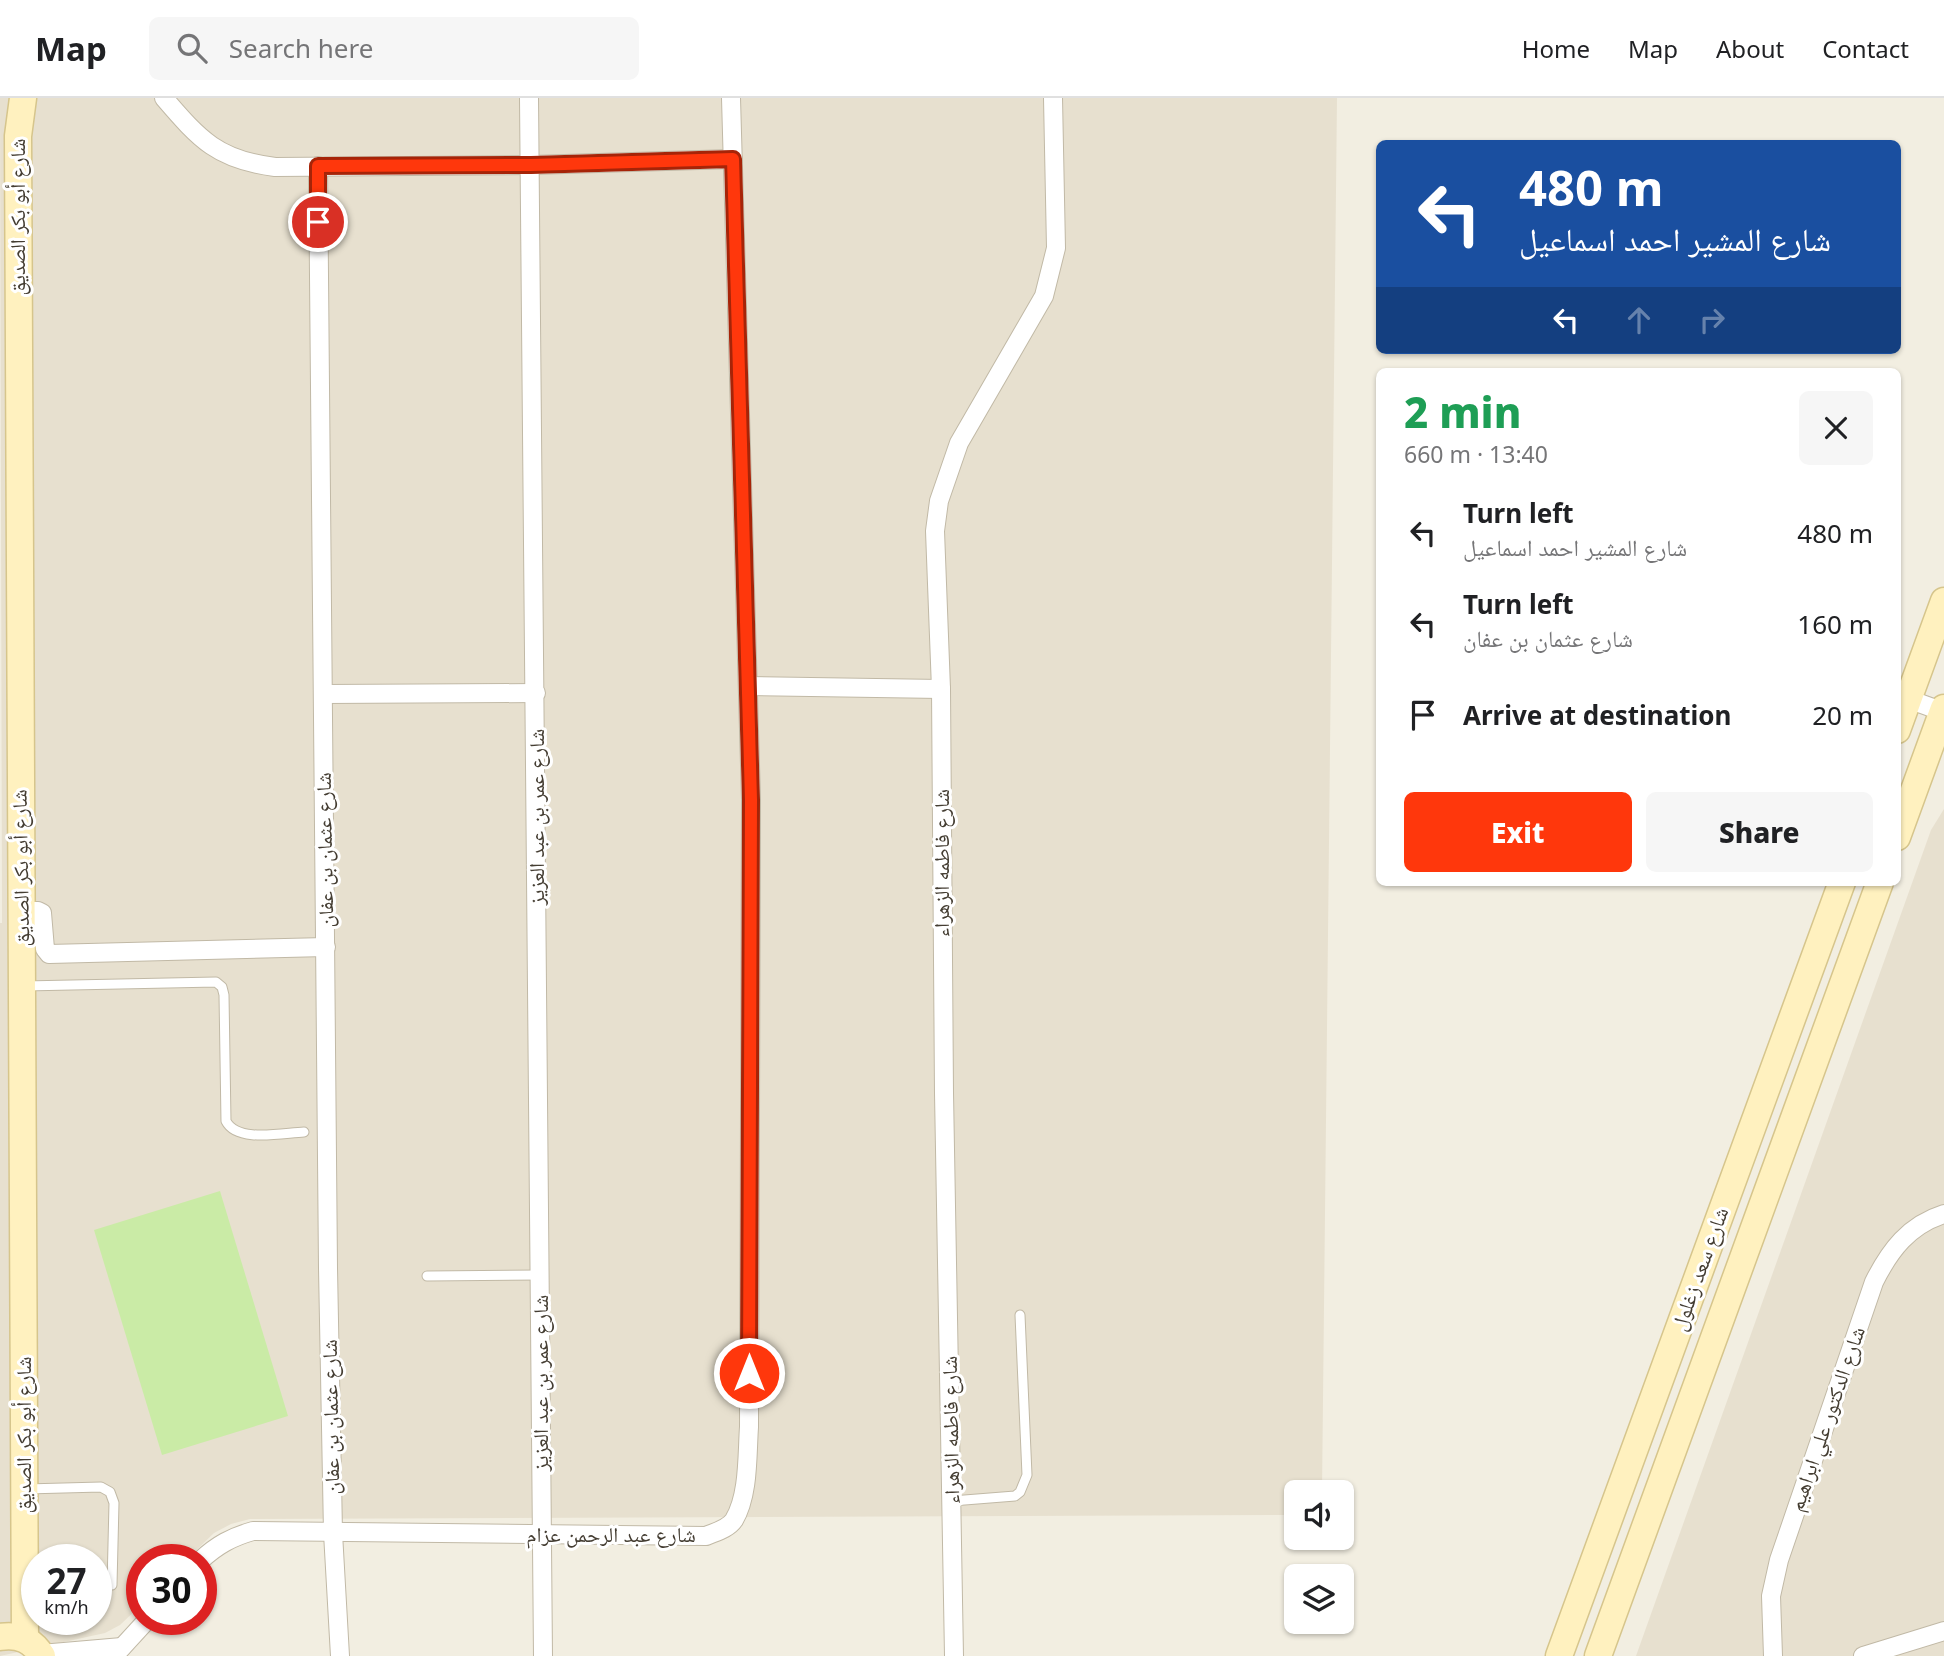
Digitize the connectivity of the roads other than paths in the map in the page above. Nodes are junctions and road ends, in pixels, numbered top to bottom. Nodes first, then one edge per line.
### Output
1 (23, 98) edge
2 (164, 98) edge
3 (529, 98) edge
4 (731, 98) edge
5 (1053, 98) edge
6 (733, 159) junction
7 (531, 165) junction
8 (318, 166) junction
9 (1944, 601) edge
10 (10, 670) edge
11 (748, 686) junction
12 (941, 689) junction
13 (536, 693) junction
14 (324, 694) junction
15 (1926, 718) edge
16 (10, 720) edge
17 (1944, 772) edge
18 (1914, 790) junction
19 (1901, 826) edge
20 (1841, 886) edge
21 (1879, 886) edge
22 (22, 911) junction
23 (326, 947) junction
24 (23, 986) junction
25 (304, 1132) dead end
26 (1944, 1214) edge
27 (540, 1275) junction
28 (427, 1276) dead end
29 (1020, 1315) dead end
30 (24, 1489) junction
31 (952, 1501) junction
32 (333, 1533) junction
33 (542, 1535) junction
34 (217, 1546) edge
35 (112, 1585) dead end
36 (1944, 1631) edge
37 (133, 1635) edge
38 (27, 1646) edge
39 (118, 1652) edge
40 (340, 1656) edge
41 (543, 1656) edge
42 (954, 1656) edge
43 (1559, 1656) edge
44 (1598, 1656) edge
45 (1773, 1656) edge
46 (1863, 1656) edge

1 - 10 street, شارع أبو بكر الصديق
2 - 8 street
3 - 7 street, شارع عمر بن عبد العزيز
4 - 6 street, شارع عبد الرحمن عزام
5 - 12 street, شارع فاطمه الزهراء
6 - 7 street
6 - 11 street, شارع عبد الرحمن عزام
7 - 8 street
7 - 13 street, شارع عمر بن عبد العزيز
8 - 14 street, شارع عثمان بن عفان
9 - 15 street
10 - 16 street, شارع أبو بكر الصديق
11 - 12 street
11 - 33 street, شارع عبد الرحمن عزام
12 - 31 street, شارع فاطمه الزهراء
13 - 14 street
13 - 27 street, شارع عمر بن عبد العزيز
14 - 23 street, شارع عثمان بن عفان
15 - 18 street
16 - 22 street, شارع أبو بكر الصديق
17 - 18 street
18 - 19 street
20 - 43 street, شارع سعد زغلول
21 - 44 street, شارع سعد زغلول
22 - 23 street
22 - 24 street, شارع أبو بكر الصديق
23 - 32 street, شارع عثمان بن عفان
24 - 25 lane
24 - 30 street, شارع أبو بكر الصديق
26 - 45 street, شارع الدكتور علي ابراهيم
27 - 28 lane
27 - 33 street, شارع عمر بن عبد العزيز
29 - 31 lane
30 - 35 lane
30 - 38 street, شارع أبو بكر الصديق
31 - 42 street, شارع فاطمه الزهراء
32 - 33 street, شارع عبد الرحمن عزام
32 - 34 street, شارع عبد الرحمن عزام
32 - 40 street, شارع عثمان بن عفان
33 - 41 street, شارع عمر بن عبد العزيز
36 - 46 street
37 - 39 street
38 - 39 street

